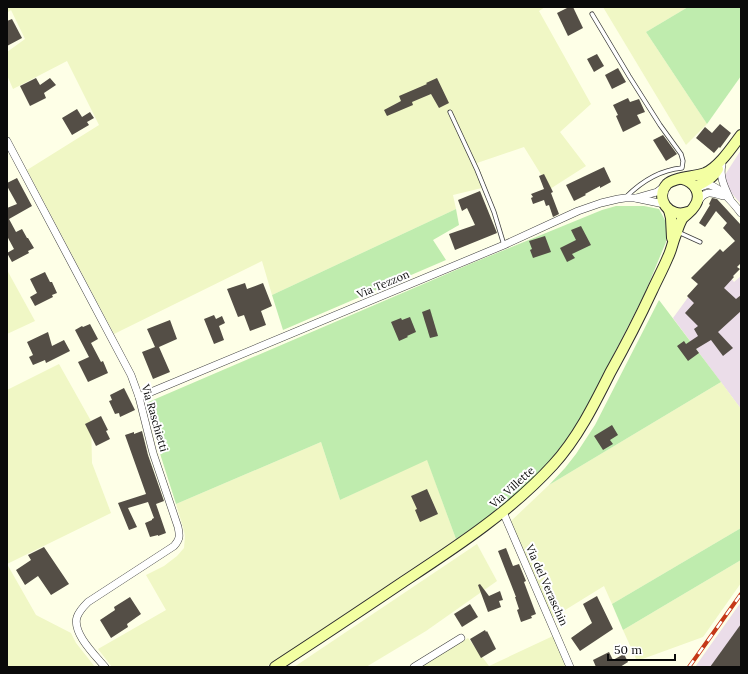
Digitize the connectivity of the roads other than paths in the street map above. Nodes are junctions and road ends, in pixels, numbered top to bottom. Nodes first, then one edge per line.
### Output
1 (592, 14) dead end
2 (450, 112) dead end
3 (741, 135) edge
4 (7, 141) edge
5 (725, 156) junction
6 (682, 178) junction
7 (667, 184) junction
8 (696, 188) junction
9 (625, 198) junction
10 (635, 198) junction
11 (730, 199) junction
12 (667, 207) junction
13 (692, 209) junction
14 (741, 213) edge
15 (676, 232) junction
16 (673, 242) junction
17 (700, 242) dead end
18 (504, 245) junction
19 (139, 397) junction
20 (503, 512) junction
21 (461, 638) dead end
22 (105, 667) edge
23 (275, 667) edge
24 (414, 667) edge
25 (570, 667) edge

1 - 9 lane
2 - 18 lane
3 - 5 street
4 - 19 street, Via Raschietti
5 - 6 street
5 - 8 street
5 - 11 street
6 - 7 street
6 - 8 street
7 - 10 street, Via Tezzon
7 - 12 street, Via Villette
8 - 11 street
8 - 13 street, Via Villette
9 - 10 street, Via Tezzon
9 - 18 street, Via Tezzon
10 - 12 street, Via Tezzon
11 - 13 street
11 - 14 street
12 - 13 street
12 - 16 street, Via Villette
13 - 15 street, Via Villette
15 - 16 street, Via Villette
15 - 17 lane
16 - 20 street, Via Villette
18 - 19 street, Via Tezzon
19 - 22 street, Via Raschietti
20 - 23 street, Via Villette
20 - 25 street, Via del Veraschin
21 - 24 street

